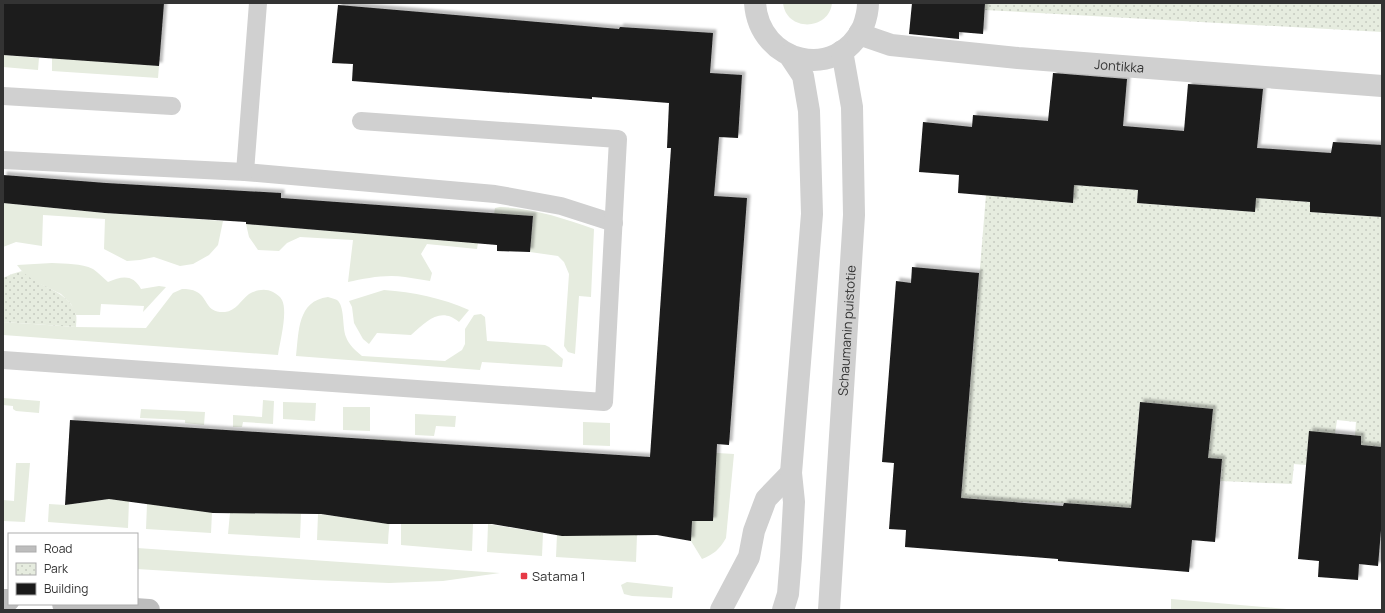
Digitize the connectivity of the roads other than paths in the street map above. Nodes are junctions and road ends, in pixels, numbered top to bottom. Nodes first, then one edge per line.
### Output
1 (258, 3) edge
2 (755, 3) edge
3 (868, 3) edge
4 (859, 34) junction
5 (842, 51) junction
6 (789, 55) junction
7 (1382, 86) edge
8 (3, 96) edge
9 (172, 106) dead end
10 (361, 121) dead end
11 (3, 160) edge
12 (245, 172) junction
13 (614, 223) junction
14 (3, 360) edge
15 (791, 473) junction
16 (77, 605) edge
17 (148, 610) edge
18 (721, 610) edge
19 (783, 610) edge
20 (829, 610) edge

1 - 12 lane
2 - 6 street
3 - 4 street
4 - 5 street
4 - 7 street, Jontikka
5 - 6 street
5 - 20 street, Schaumanin puistotie
6 - 15 street
8 - 9 lane
10 - 13 lane
11 - 12 lane
12 - 13 lane
13 - 14 lane
15 - 18 street
15 - 19 street
16 - 17 main road

